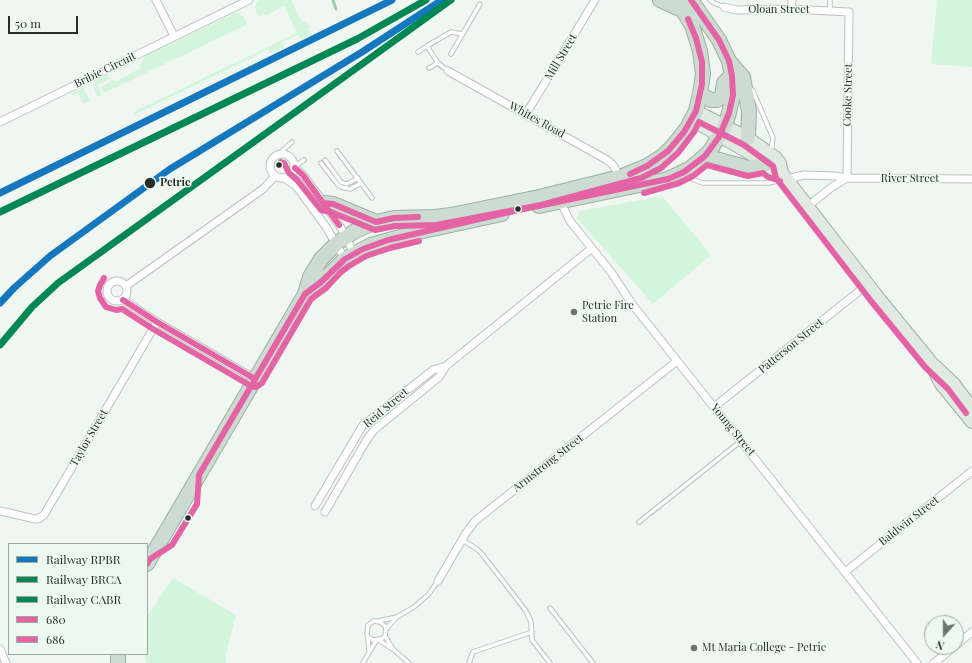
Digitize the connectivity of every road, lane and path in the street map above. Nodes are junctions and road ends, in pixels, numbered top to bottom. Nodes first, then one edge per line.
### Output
1 (156, 0) edge
2 (249, 0) edge
3 (595, 0) edge
4 (660, 0) edge
5 (710, 0) edge
6 (792, 0) edge
7 (830, 0) edge
8 (480, 4) dead end
9 (684, 4) edge
10 (724, 7) joint
11 (792, 9) junction
12 (830, 10) junction
13 (850, 12) joint
14 (462, 34) junction
15 (174, 36) junction
16 (427, 46) junction
17 (418, 52) dead end
18 (451, 54) dead end
19 (729, 61) junction
20 (438, 63) junction
21 (429, 68) dead end
22 (448, 71) joint
23 (732, 76) junction
24 (745, 84) junction
25 (700, 94) junction
26 (526, 114) junction
27 (694, 116) junction
28 (0, 122) edge
29 (722, 131) junction
30 (748, 138) junction
31 (292, 142) dead end
32 (338, 151) dead end
33 (282, 154) junction
34 (705, 156) junction
35 (768, 159) junction
36 (304, 160) dead end
37 (325, 160) dead end
38 (321, 163) dead end
39 (295, 167) junction
40 (684, 172) junction
41 (275, 176) junction
42 (785, 176) junction
43 (620, 177) junction
44 (284, 178) junction
45 (358, 178) junction
46 (847, 178) junction
47 (972, 178) edge
48 (361, 183) junction
49 (561, 197) junction
50 (372, 198) dead end
51 (324, 203) junction
52 (808, 206) junction
53 (376, 222) junction
54 (341, 240) junction
55 (592, 248) junction
56 (350, 256) junction
57 (868, 284) junction
58 (126, 286) junction
59 (305, 294) junction
60 (123, 300) junction
61 (157, 322) junction
62 (677, 360) junction
63 (931, 362) junction
64 (446, 366) junction
65 (255, 379) junction
66 (714, 407) junction
67 (972, 408) edge
68 (972, 422) edge
69 (741, 441) junction
70 (972, 471) edge
71 (315, 506) dead end
72 (0, 510) edge
73 (325, 512) dead end
74 (639, 522) dead end
75 (462, 540) junction
76 (149, 561) edge
77 (845, 572) junction
78 (438, 581) joint
79 (550, 608) dead end
80 (397, 617) junction
81 (377, 621) junction
82 (386, 629) junction
83 (532, 632) junction
84 (972, 632) edge
85 (385, 636) junction
86 (368, 637) junction
87 (964, 639) edge
88 (378, 641) junction
89 (0, 649) edge
90 (394, 650) junction
91 (369, 652) junction
92 (944, 655) edge
93 (6, 663) edge
94 (363, 663) edge
95 (409, 663) edge
96 (469, 663) edge
97 (550, 663) edge
98 (593, 663) edge
99 (917, 663) edge
100 (934, 663) edge

1 - 15 street
2 - 15 street, Bribie Circuit
3 - 26 street, Mill Street
4 - 9 highway
5 - 10 lane, Oloan Street
6 - 11 street
7 - 12 lane
8 - 14 lane
9 - 19 highway
9 - 25 highway
10 - 11 street, Oloan Street
11 - 12 street, Oloan Street
12 - 13 street, Oloan Street
13 - 46 street, Cooke Street
14 - 16 lane
14 - 18 lane
15 - 28 street, Bribie Circuit
16 - 17 lane
16 - 20 lane
19 - 23 highway
19 - 24 highway
20 - 21 lane
20 - 22 lane
22 - 26 street, Whites Road
23 - 25 highway
23 - 29 highway
24 - 30 highway
24 - 35 lane
25 - 27 highway
26 - 43 street, Whites Road
27 - 29 main road
27 - 43 highway
29 - 30 main road
29 - 34 highway
29 - 35 main road
30 - 35 main road
31 - 33 lane
32 - 45 lane
33 - 39 street
33 - 41 street
34 - 35 highway
34 - 40 highway
35 - 42 main road
36 - 39 lane
37 - 45 lane
38 - 48 lane
39 - 44 street
39 - 51 street
40 - 42 lane
40 - 49 highway
41 - 44 street
41 - 58 street
42 - 46 street, River Street
42 - 52 main road
43 - 49 highway
44 - 54 street
45 - 48 lane
46 - 47 street, River Street
46 - 52 street
48 - 50 lane
49 - 53 highway
49 - 55 street, Young Street
49 - 56 highway
51 - 53 highway
51 - 54 street
52 - 57 main road
53 - 54 highway
54 - 56 street
54 - 56 street
54 - 59 highway
55 - 62 street, Young Street
55 - 64 street, Reid Street
56 - 59 highway
57 - 63 main road
57 - 66 street, Patterson Street
58 - 60 street
58 - 60 street
59 - 65 highway
60 - 61 street
61 - 65 street
61 - 72 street, Taylor Street
62 - 66 street, Young Street
62 - 75 street, Armstrong Street
63 - 67 main road
63 - 68 main road
64 - 71 street, Reid Street
64 - 73 street, Reid Street
65 - 76 highway
66 - 69 street, Young Street
69 - 74 lane
69 - 77 street, Young Street
70 - 77 street, Baldwin Street
75 - 78 street, Armstrong Street
75 - 83 lane
77 - 99 street, Young Street
78 - 80 lane
79 - 98 lane
80 - 81 lane
80 - 82 lane
81 - 82 lane
81 - 86 lane
82 - 85 lane
83 - 96 lane
83 - 97 lane
84 - 87 street
85 - 88 lane
85 - 90 lane
86 - 88 lane
86 - 91 lane
88 - 90 lane
88 - 91 lane
89 - 93 street
90 - 95 lane
91 - 94 lane
92 - 100 street

